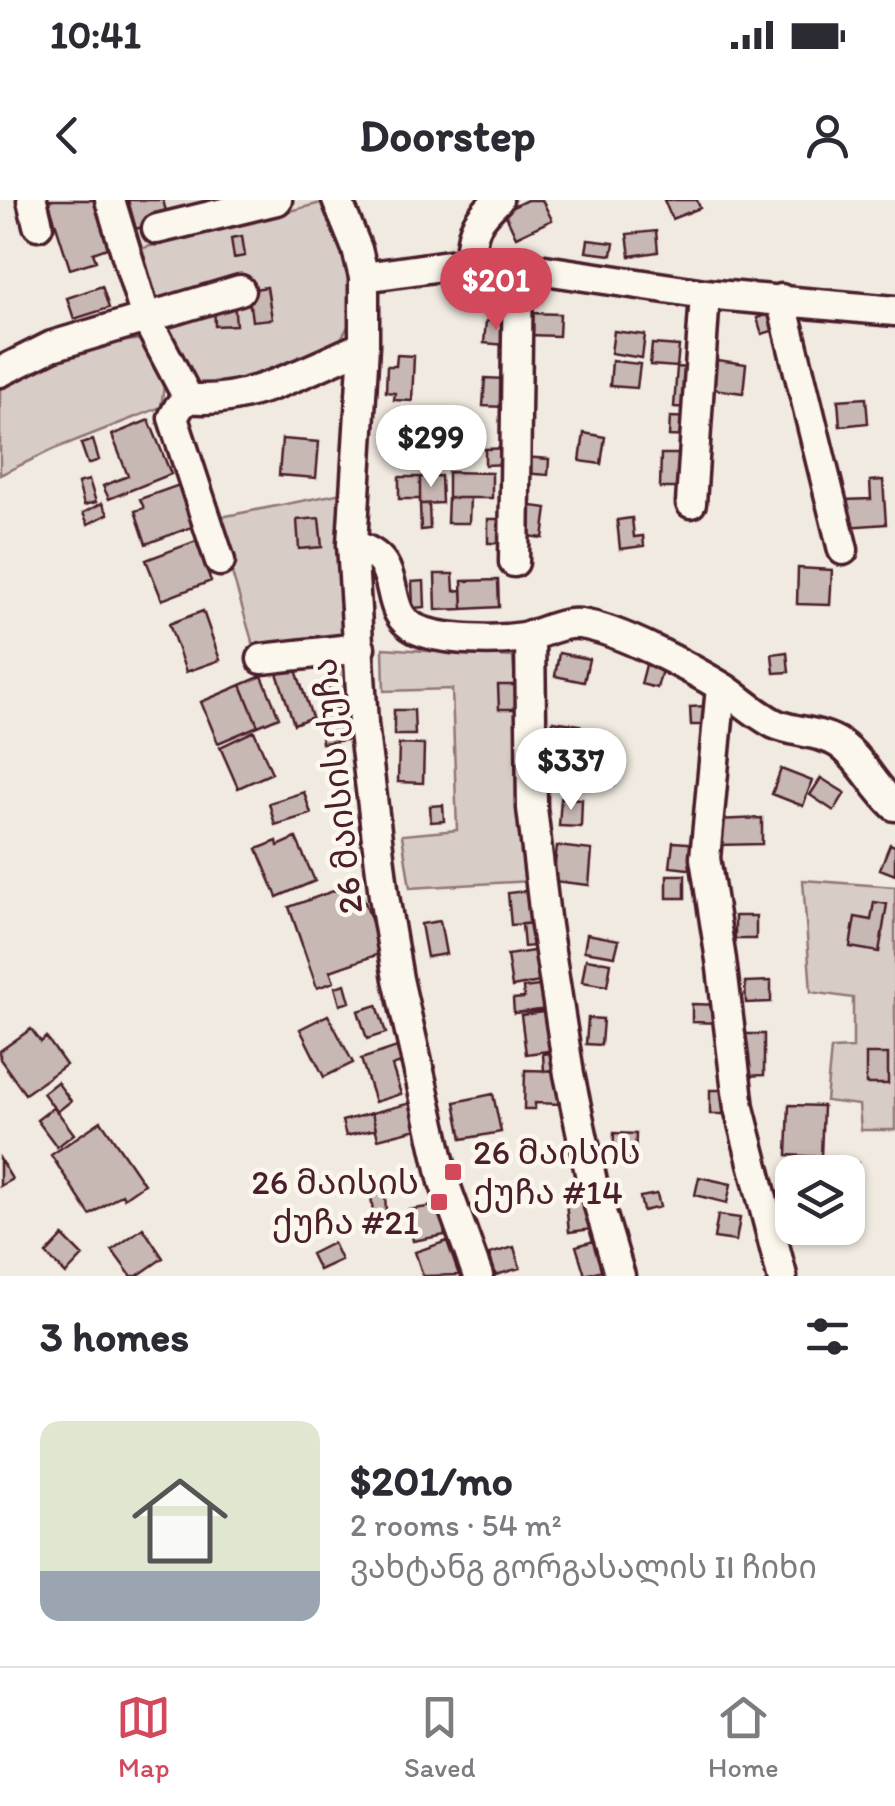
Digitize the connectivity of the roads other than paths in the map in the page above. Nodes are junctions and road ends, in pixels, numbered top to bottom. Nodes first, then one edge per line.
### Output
1 (110, 200) edge
2 (277, 200) edge
3 (337, 200) edge
4 (498, 200) edge
5 (157, 229) dead end
6 (470, 262) junction
7 (518, 266) junction
8 (364, 276) junction
9 (240, 290) dead end
10 (704, 294) junction
11 (781, 300) junction
12 (895, 311) edge
13 (146, 318) junction
14 (364, 346) junction
15 (0, 372) edge
16 (188, 398) junction
17 (691, 503) dead end
18 (352, 544) junction
19 (843, 550) dead end
20 (220, 561) dead end
21 (514, 562) dead end
22 (530, 635) junction
23 (360, 648) junction
24 (262, 659) dead end
25 (721, 687) junction
26 (895, 806) edge
27 (478, 1276) edge
28 (620, 1276) edge
29 (782, 1276) edge

1 - 13 street
2 - 5 street
3 - 8 street, 26 მაისის ქუჩა
4 - 6 street
6 - 7 street
6 - 8 street
7 - 10 street
7 - 21 street
8 - 14 street, 26 მაისის ქუჩა
9 - 13 street
10 - 11 street
10 - 17 street
11 - 12 street
11 - 19 street
13 - 15 street
13 - 16 street
14 - 16 street
14 - 18 street, 26 მაისის ქუჩა
16 - 20 street
18 - 22 street
18 - 23 street, 26 მაისის ქუჩა
22 - 25 street
22 - 28 street
23 - 24 street
23 - 27 street, 26 მაისის ქუჩა
25 - 26 street
25 - 29 street

